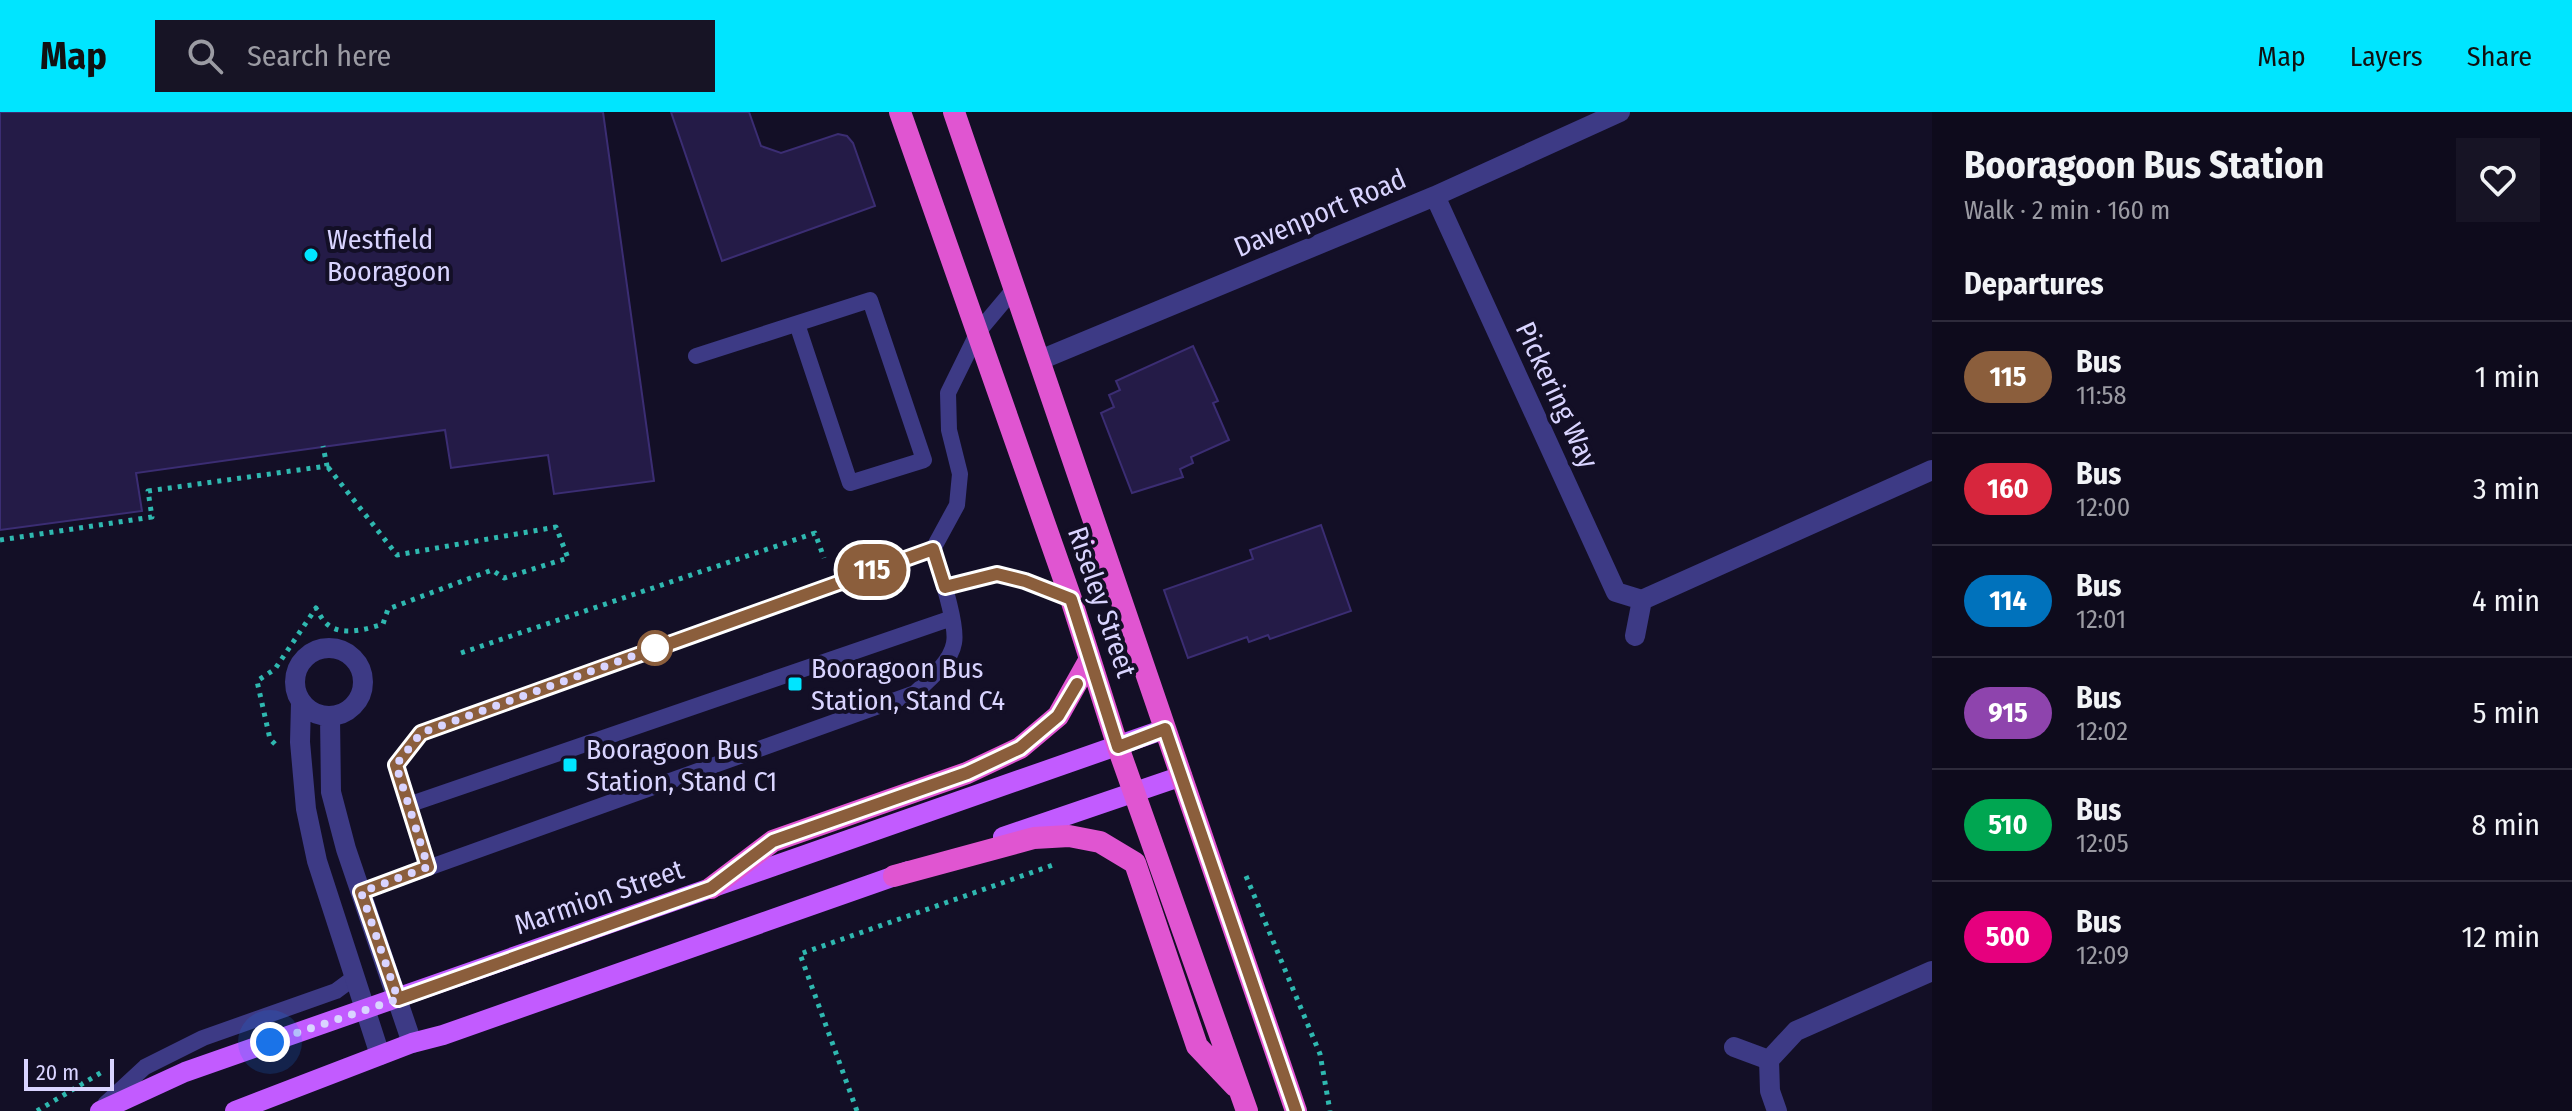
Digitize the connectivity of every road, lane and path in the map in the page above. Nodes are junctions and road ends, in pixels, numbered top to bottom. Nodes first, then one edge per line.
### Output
1 (900, 112) edge
2 (954, 112) edge
3 (1620, 112) edge
4 (1435, 196) junction
5 (1015, 288) junction
6 (797, 324) junction
7 (978, 332) junction
8 (696, 356) dead end
9 (1040, 360) junction
10 (323, 446) dead end
11 (327, 466) junction
12 (1932, 470) edge
13 (0, 540) edge
14 (933, 549) junction
15 (568, 558) dead end
16 (824, 558) dead end
17 (945, 587) junction
18 (1071, 599) junction
19 (1642, 600) junction
20 (952, 618) junction
21 (1635, 636) dead end
22 (461, 653) dead end
23 (1090, 659) junction
24 (301, 703) junction
25 (330, 717) junction
26 (1165, 729) junction
27 (1118, 747) junction
28 (1182, 776) junction
29 (1134, 792) junction
30 (408, 805) junction
31 (1059, 864) dead end
32 (428, 867) junction
33 (1244, 872) dead end
34 (894, 876) junction
35 (711, 888) junction
36 (361, 892) junction
37 (1932, 971) edge
38 (355, 977) junction
39 (398, 999) junction
40 (365, 1009) junction
41 (412, 1043) junction
42 (1734, 1047) dead end
43 (380, 1055) junction
44 (1769, 1060) junction
45 (1244, 1102) edge
46 (99, 1111) edge
47 (235, 1111) edge
48 (857, 1111) edge
49 (1296, 1111) edge
50 (1330, 1111) edge
51 (1777, 1111) edge

1 - 7 highway, Riseley Street
2 - 5 highway, Riseley Street
3 - 4 street, Davenport Road
4 - 9 street, Davenport Road
4 - 19 street, Pickering Way
5 - 7 lane
5 - 9 highway, Riseley Street
6 - 6 lane
6 - 8 lane
7 - 14 lane
7 - 18 highway, Riseley Street
9 - 26 highway, Riseley Street
10 - 11 path
11 - 13 path
11 - 15 path
12 - 19 street
14 - 17 lane
14 - 30 lane
16 - 22 path
17 - 18 lane
17 - 20 lane
18 - 23 highway, Riseley Street
19 - 21 street
20 - 30 lane
20 - 32 lane
23 - 27 highway, Riseley Street
23 - 35 highway
24 - 25 street
24 - 25 street
24 - 38 street
25 - 36 street
26 - 27 main road, Marmion Street
26 - 28 highway, Riseley Street
27 - 29 highway, Riseley Street
27 - 35 main road, Marmion Street
28 - 29 main road
28 - 49 highway, Riseley Street
29 - 34 main road
29 - 45 highway, Riseley Street
30 - 32 lane
31 - 48 path
32 - 36 lane
33 - 50 path
34 - 41 main road
34 - 45 highway
35 - 39 main road, Marmion Street
36 - 39 street
37 - 44 street
38 - 40 street
38 - 46 lane
39 - 40 main road, Marmion Street
39 - 41 street
40 - 43 street
40 - 46 main road, Marmion Street
41 - 43 main road
42 - 44 street
43 - 47 main road
44 - 51 street

